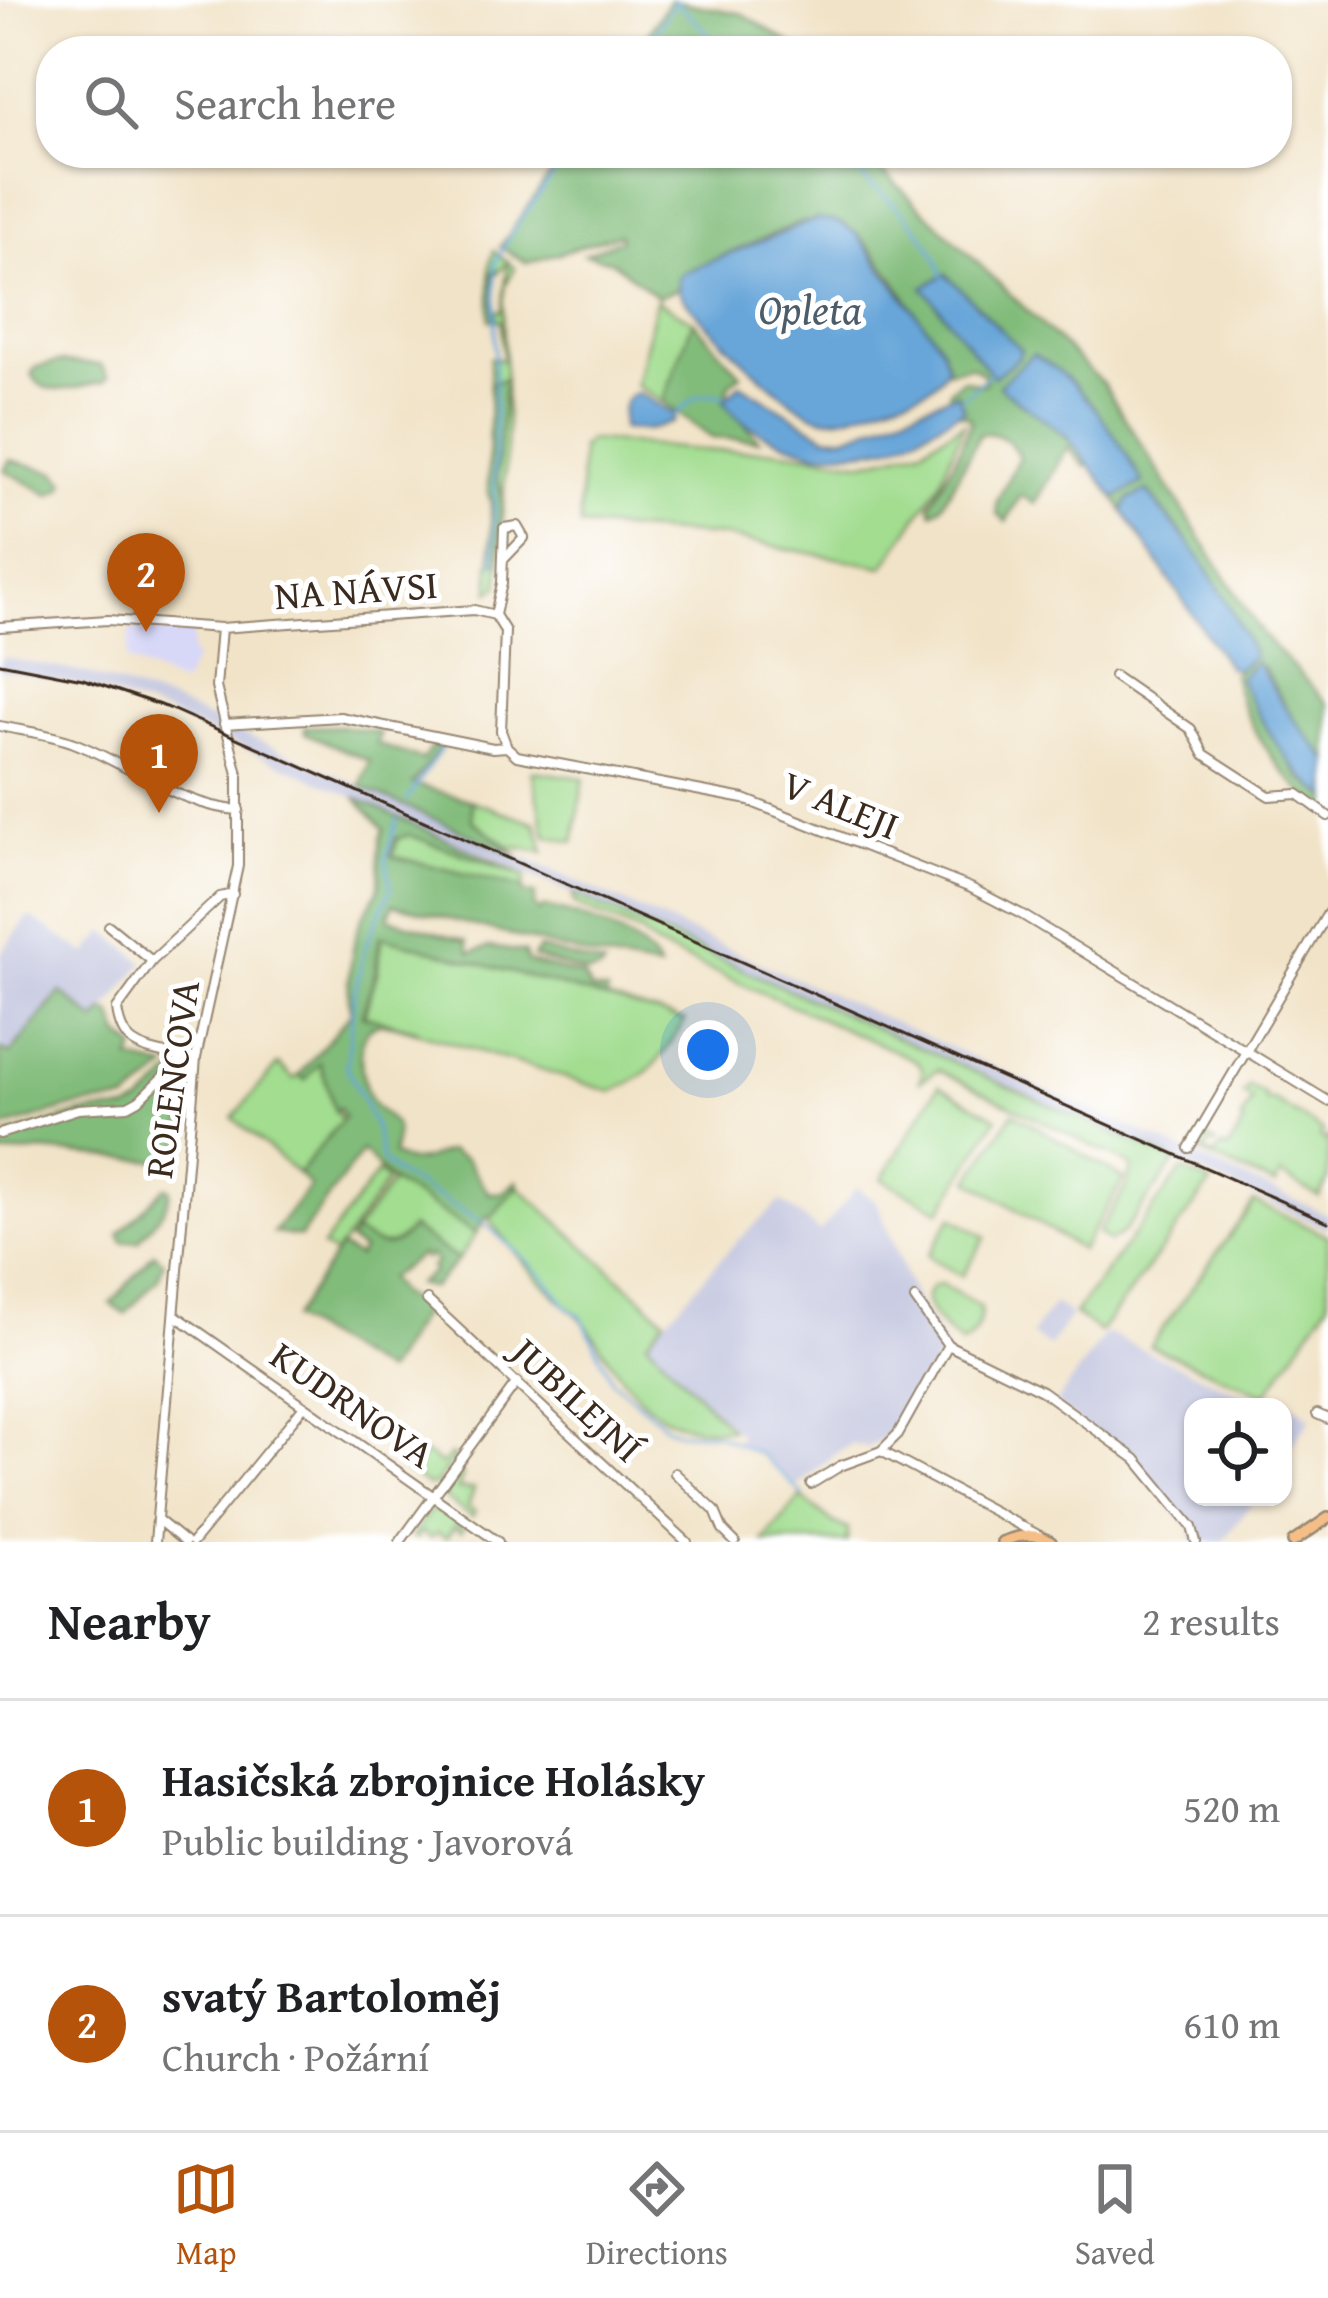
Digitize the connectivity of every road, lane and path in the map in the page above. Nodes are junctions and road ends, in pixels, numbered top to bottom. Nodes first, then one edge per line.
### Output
1 (503, 560) dead end
2 (495, 615) junction
3 (0, 627) edge
4 (221, 628) junction
5 (1114, 676) dead end
6 (224, 724) junction
7 (0, 726) edge
8 (507, 747) junction
9 (239, 809) junction
10 (1328, 816) edge
11 (233, 894) junction
12 (1328, 914) edge
13 (109, 926) dead end
14 (1324, 929) edge
15 (152, 961) junction
16 (1248, 1052) junction
17 (182, 1058) junction
18 (196, 1058) junction
19 (1328, 1100) edge
20 (0, 1134) edge
21 (1189, 1148) dead end
22 (916, 1299) dead end
23 (427, 1300) dead end
24 (174, 1315) junction
25 (948, 1345) junction
26 (517, 1382) junction
27 (304, 1406) junction
28 (1317, 1414) dead end
29 (1328, 1419) edge
30 (880, 1451) junction
31 (675, 1473) dead end
32 (811, 1484) dead end
33 (433, 1496) junction
34 (1328, 1518) edge
35 (157, 1519) junction
36 (1046, 1539) edge
37 (155, 1542) edge
38 (189, 1542) edge
39 (400, 1542) edge
40 (498, 1542) edge
41 (687, 1542) edge
42 (735, 1542) edge
43 (1002, 1542) edge
44 (1196, 1542) edge
45 (1293, 1542) edge

1 - 2 street
2 - 4 street, NA NÁVSI
2 - 8 street
3 - 4 street, NA NÁVSI
4 - 6 street, ROLENCOVA
5 - 10 street
6 - 8 street, V ALEJI
6 - 9 street, ROLENCOVA
7 - 9 street
8 - 16 street, V ALEJI
9 - 11 street, ROLENCOVA
11 - 15 street
11 - 18 street, ROLENCOVA
12 - 14 street
13 - 15 street
14 - 16 street
15 - 17 street
16 - 19 street, V ALEJI
16 - 21 street
17 - 18 street
17 - 20 street
18 - 24 street, ROLENCOVA
22 - 25 street
23 - 26 street, JUBILEJNÍ
24 - 27 street, KUDRNOVA
24 - 35 street, ROLENCOVA
25 - 30 street
25 - 44 street
26 - 33 street
26 - 41 street, JUBILEJNÍ
27 - 33 street, KUDRNOVA
27 - 38 street
28 - 29 street
30 - 32 street
30 - 36 street
31 - 42 street
33 - 39 street
33 - 40 street, KUDRNOVA
34 - 45 main road
35 - 37 street, ROLENCOVA
35 - 38 street
36 - 43 main road

